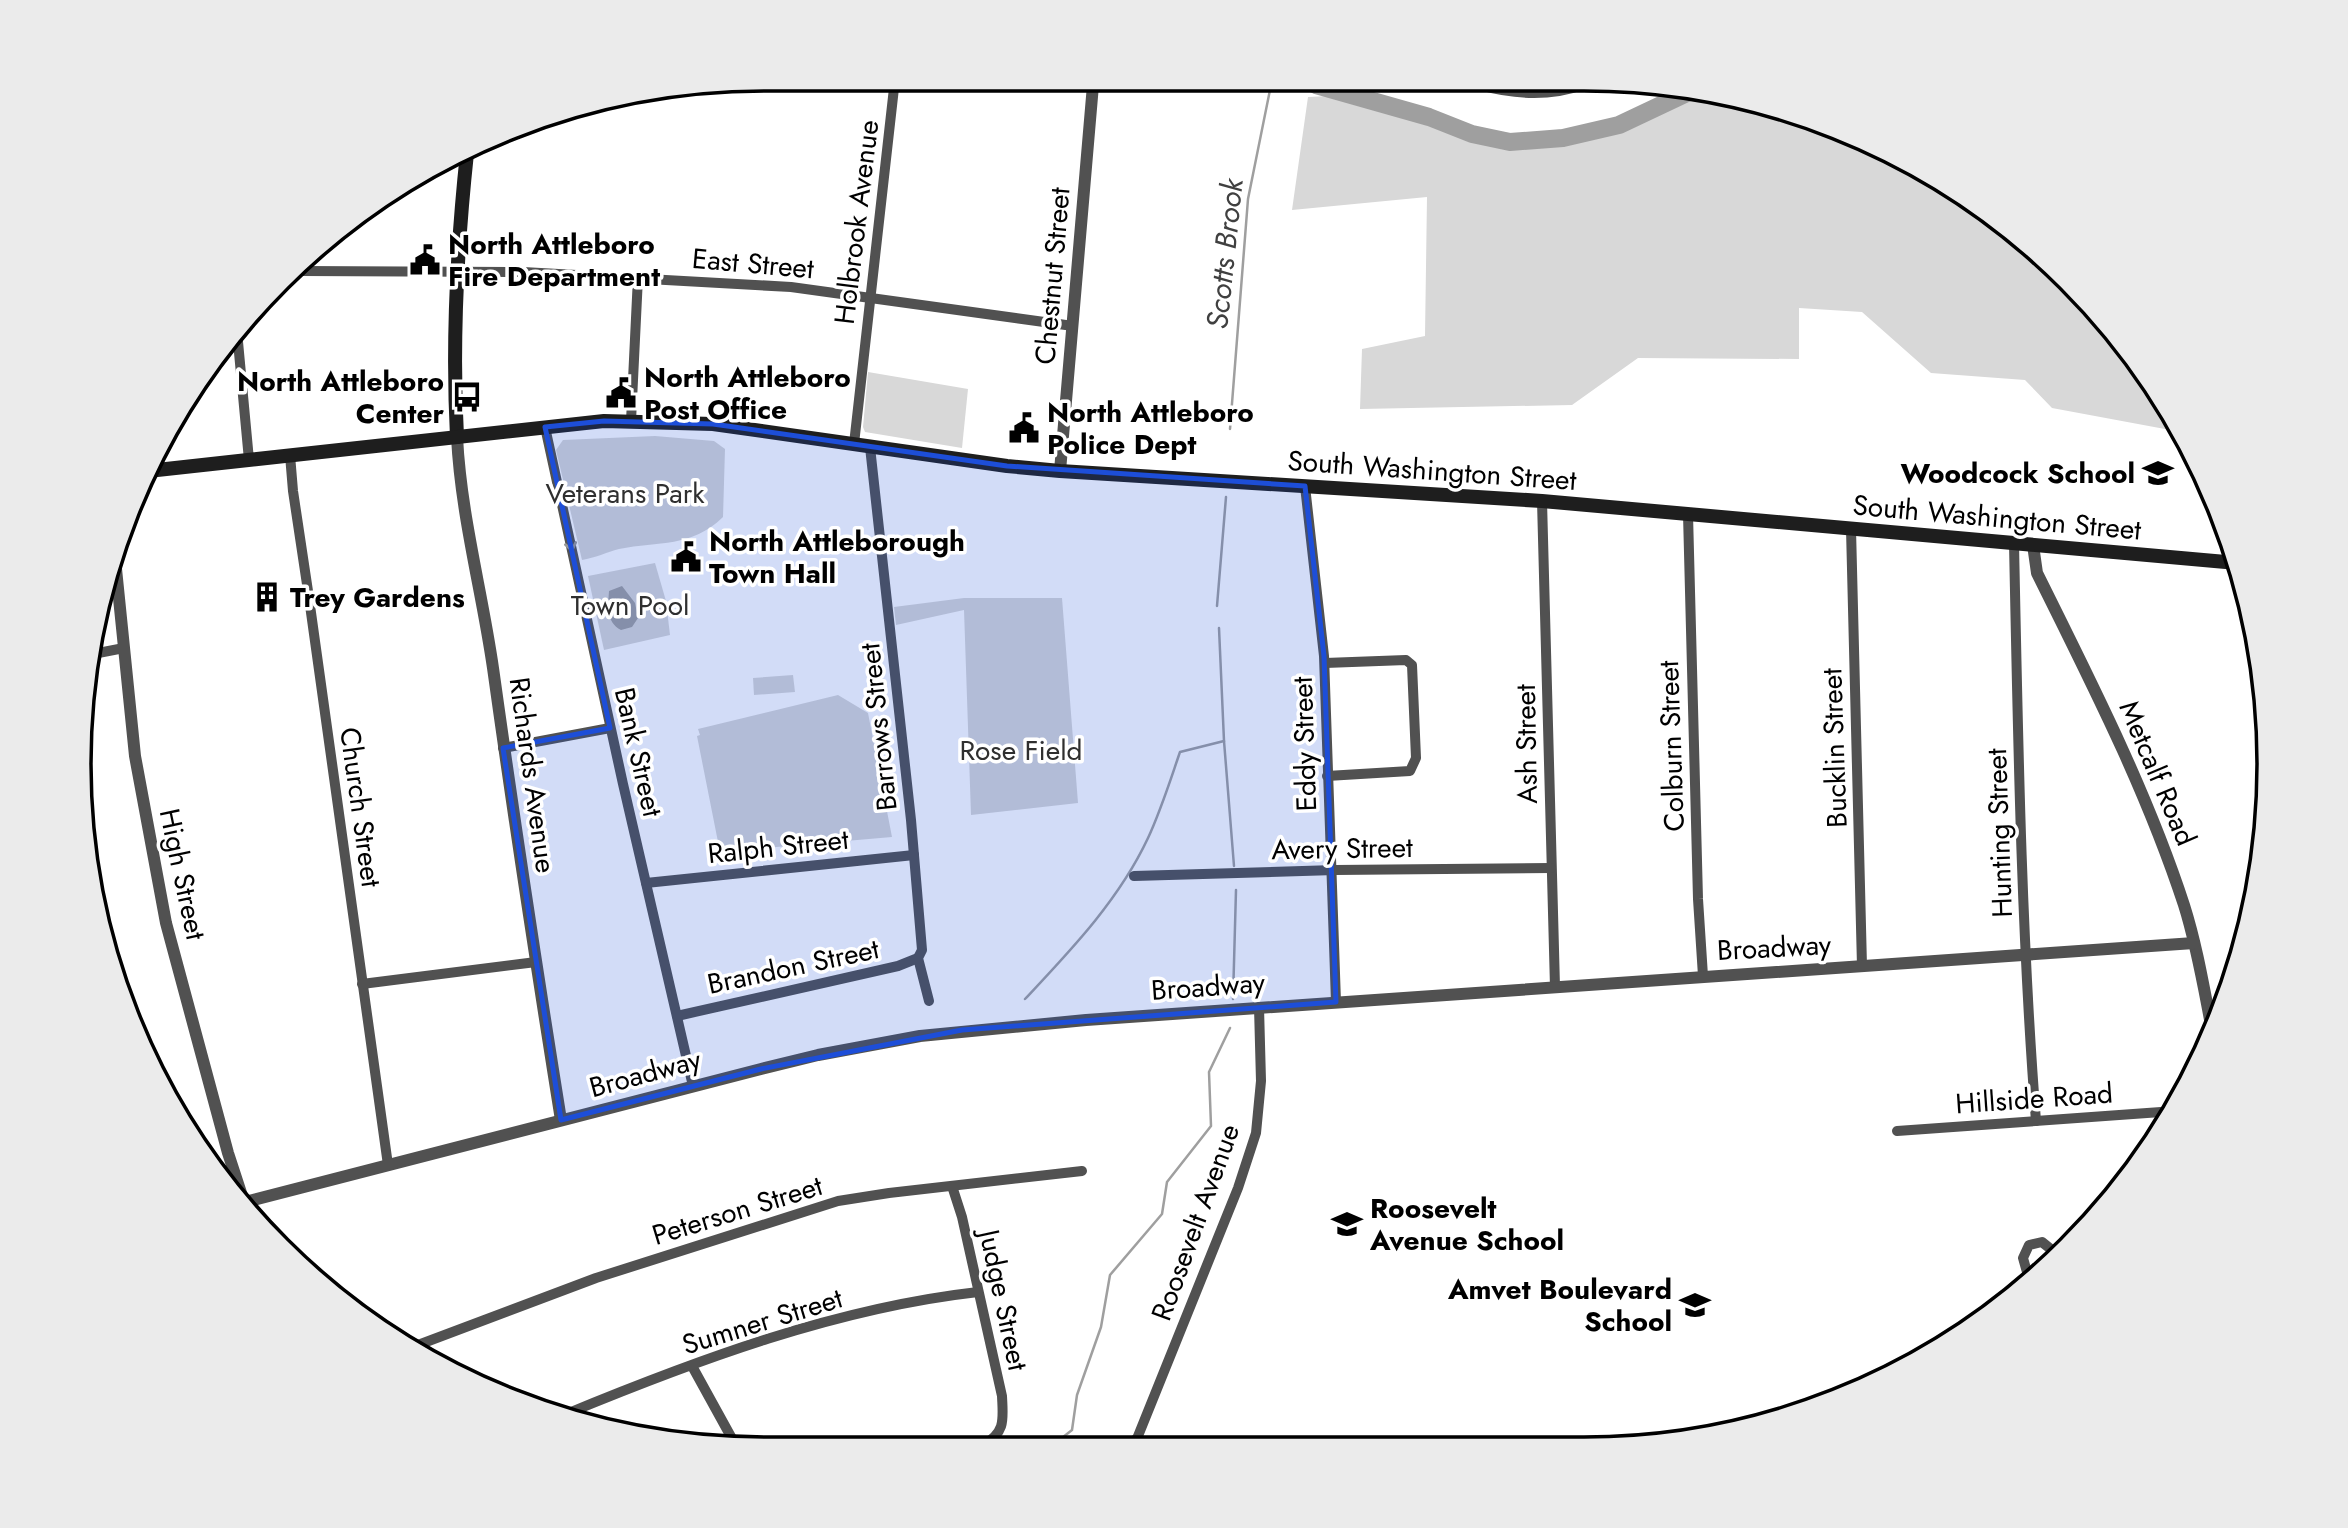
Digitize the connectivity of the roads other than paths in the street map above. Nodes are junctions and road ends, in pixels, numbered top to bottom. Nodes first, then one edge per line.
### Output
1 (894, 91) edge
2 (1093, 91) edge
3 (1536, 91) edge
4 (1554, 91) edge
5 (466, 160) edge
6 (306, 271) edge
7 (458, 271) junction
8 (638, 277) junction
9 (870, 297) junction
10 (1073, 326) junction
11 (238, 344) edge
12 (631, 421) junction
13 (545, 427) junction
14 (457, 437) junction
15 (854, 444) junction
16 (870, 447) junction
17 (290, 455) junction
18 (249, 460) junction
19 (158, 470) edge
20 (1060, 471) junction
21 (1305, 486) junction
22 (1542, 501) junction
23 (1688, 514) junction
24 (1851, 529) junction
25 (2014, 543) junction
26 (2033, 545) junction
27 (2226, 563) edge
28 (117, 580) edge
29 (124, 648) junction
30 (101, 652) edge
31 (1325, 663) junction
32 (611, 728) junction
33 (503, 748) junction
34 (1327, 776) junction
35 (914, 855) junction
36 (1551, 868) junction
37 (1331, 870) junction
38 (1134, 876) dead end
39 (646, 883) junction
40 (2194, 943) junction
41 (2025, 956) junction
42 (918, 958) junction
43 (536, 962) junction
44 (1862, 966) junction
45 (1703, 976) junction
46 (362, 984) junction
47 (1555, 987) junction
48 (929, 1001) dead end
49 (1336, 1002) junction
50 (1259, 1007) junction
51 (2209, 1014) edge
52 (677, 1016) junction
53 (693, 1086) junction
54 (2160, 1112) edge
55 (561, 1120) junction
56 (2036, 1121) junction
57 (1897, 1131) dead end
58 (388, 1166) junction
59 (1083, 1171) dead end
60 (239, 1185) edge
61 (952, 1186) junction
62 (252, 1200) edge
63 (2050, 1249) edge
64 (2027, 1271) edge
65 (978, 1292) junction
66 (422, 1344) edge
67 (692, 1366) junction
68 (577, 1410) edge
69 (731, 1436) edge
70 (996, 1437) edge
71 (1137, 1437) edge

1 - 9 street, Holbrook Avenue
2 - 10 street, Chestnut Street
3 - 4 street
5 - 7 main road
6 - 7 street, East Street
7 - 8 street, East Street
7 - 14 main road
8 - 9 street, East Street
8 - 12 street
9 - 10 street, East Street
9 - 15 street, Holbrook Avenue
10 - 20 street, Chestnut Street
11 - 18 street
12 - 13 main road, South Washington Street
12 - 15 main road, South Washington Street
13 - 14 main road, South Washington Street
13 -> 32 street, Bank Street
14 - 17 main road, South Washington Street
14 - 33 street, Richards Avenue
15 - 16 main road, South Washington Street
16 - 20 main road, South Washington Street
16 - 35 street, Barrows Street
17 - 18 main road, South Washington Street
17 - 46 street, Church Street
18 - 19 main road, South Washington Street
20 - 21 main road, South Washington Street
21 - 22 main road, South Washington Street
21 - 31 street, Eddy Street
22 - 23 main road, South Washington Street
22 - 36 street, Ash Street
23 - 24 main road, South Washington Street
23 - 45 street, Colburn Street
24 - 25 main road, South Washington Street
24 - 44 street, Bucklin Street
25 - 26 main road, South Washington Street
25 - 41 street, Hunting Street
26 - 27 main road, South Washington Street
26 - 40 street, Metcalf Road
28 - 29 street, High Street
29 - 30 street
29 - 60 street, High Street
31 - 34 street, Eddy Street
31 - 34 street
32 - 33 street
32 - 39 street, Bank Street
33 - 43 street, Richards Avenue
34 - 37 street, Eddy Street
35 - 39 street, Ralph Street
35 - 42 street, Barrows Street
36 - 37 street, Avery Street
36 - 47 street, Ash Street
37 - 38 street, Avery Street
37 - 49 street, Eddy Street
39 - 52 street, Bank Street
40 - 41 street, Broadway
40 - 51 street, Metcalf Road
41 - 44 street, Broadway
41 - 56 street, Hunting Street
42 - 48 street, Barrows Street
42 - 52 street, Brandon Street
43 - 46 street
43 - 55 street, Richards Avenue
44 - 45 street, Broadway
45 - 47 street, Broadway
46 - 58 street, Church Street
47 - 49 street, Broadway
49 - 50 street, Broadway
50 - 53 street, Broadway
50 - 71 street, Roosevelt Avenue
52 - 53 street, Bank Street
53 - 55 street, Broadway
54 - 56 street, Hillside Road
55 - 58 street, Broadway
56 - 57 street, Hillside Road
58 - 62 street, Broadway
59 - 61 street, Peterson Street
61 - 65 street, Judge Street
61 - 66 street, Peterson Street
63 - 64 street
65 - 67 street, Sumner Street
65 - 70 street, Judge Street
67 - 68 street, Sumner Street
67 - 69 street

